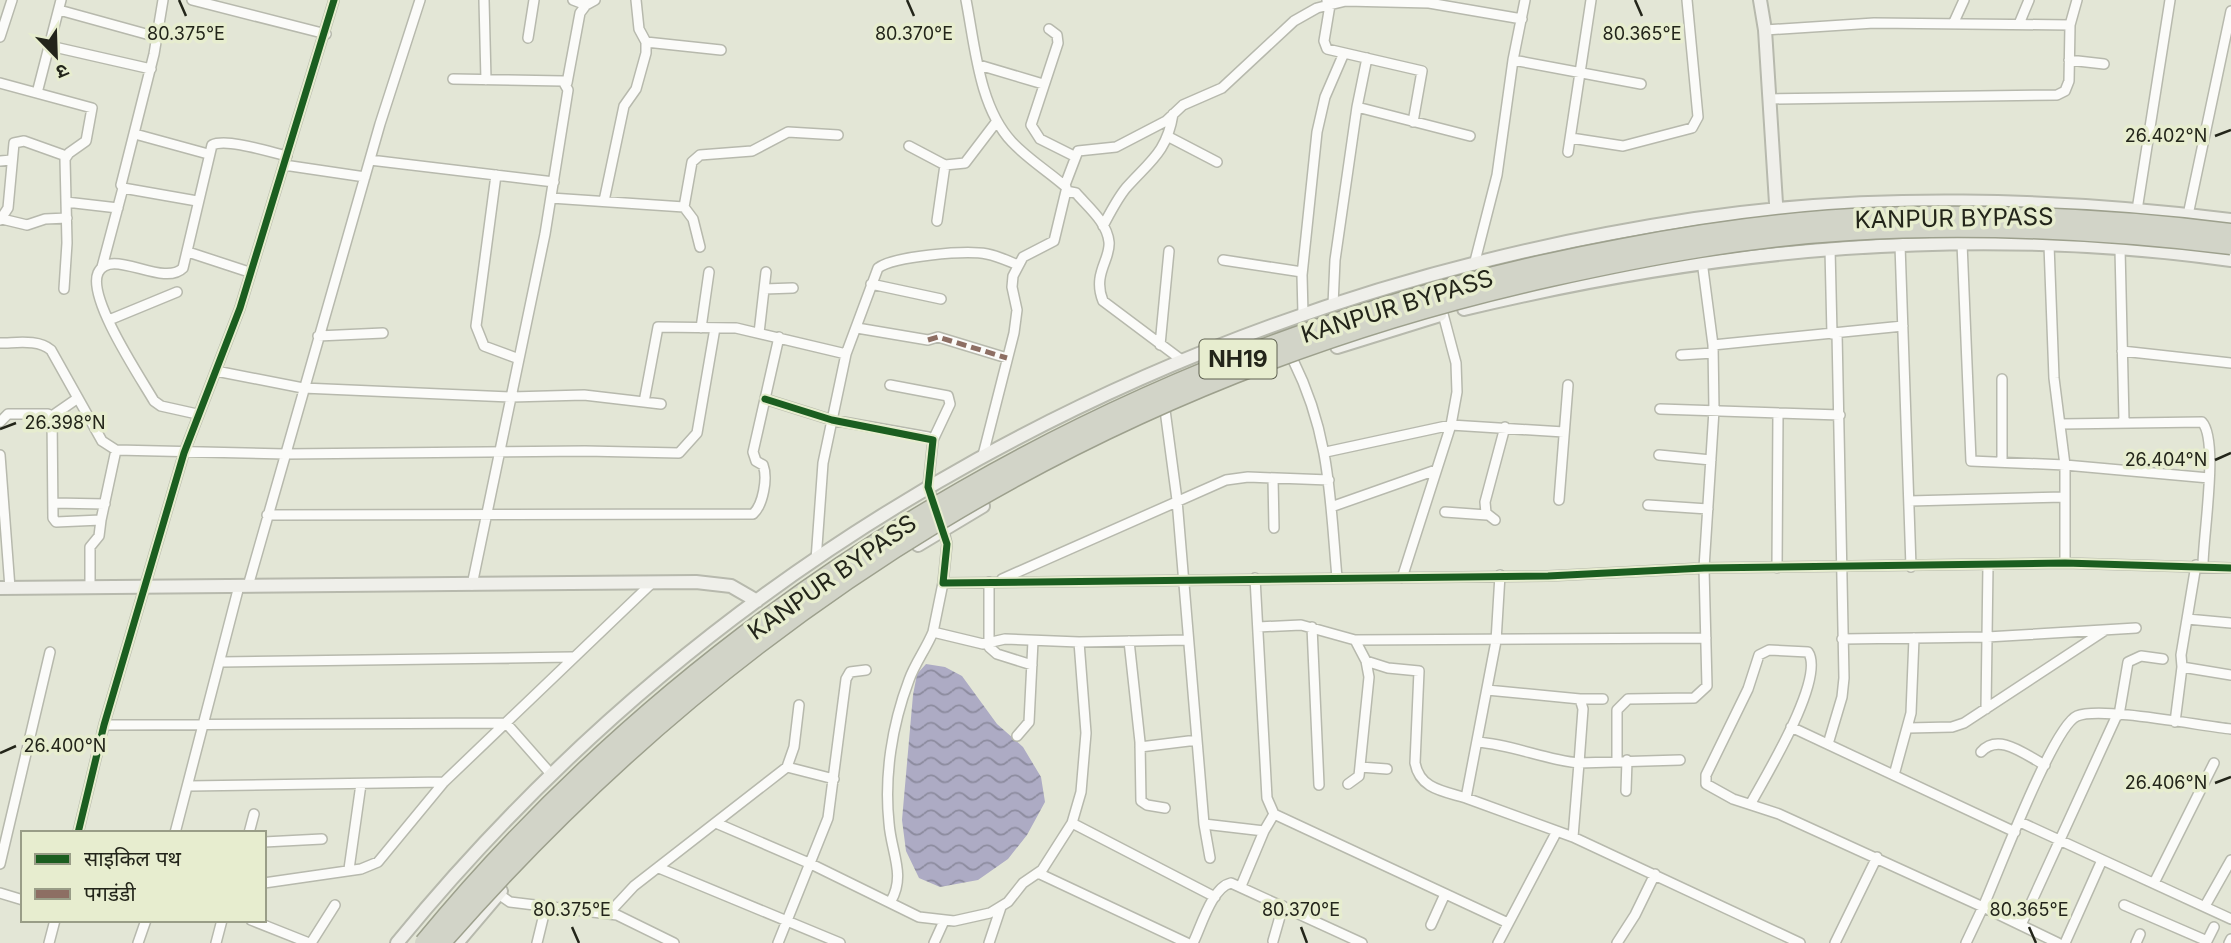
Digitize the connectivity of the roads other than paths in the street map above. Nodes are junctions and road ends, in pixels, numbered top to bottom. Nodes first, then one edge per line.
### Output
1 (12, 0) edge
2 (163, 0) edge
3 (192, 0) edge
4 (334, 0) edge
5 (420, 0) edge
6 (484, 0) edge
7 (534, 0) edge
8 (573, 0) edge
9 (636, 0) edge
10 (966, 0) edge
11 (1525, 0) edge
12 (1591, 0) edge
13 (1687, 0) edge
14 (1760, 0) edge
15 (1767, 0) edge
16 (1964, 0) edge
17 (2029, 0) edge
18 (2077, 0) edge
19 (2170, 0) edge
20 (590, 2) edge
21 (1328, 2) edge
22 (1429, 2) edge
23 (215, 3) edge
24 (60, 5) edge
25 (2231, 11) edge
26 (1522, 19) junction
27 (1954, 22) junction
28 (2019, 24) junction
29 (2070, 25) junction
30 (1049, 29) dead end
31 (1765, 30) junction
32 (326, 34) junction
33 (0, 37) edge
34 (157, 37) junction
35 (528, 38) dead end
36 (646, 42) junction
37 (50, 46) junction
38 (721, 50) dead end
39 (1344, 53) junction
40 (1367, 58) junction
41 (1513, 60) junction
42 (2069, 60) junction
43 (2104, 64) dead end
44 (979, 65) junction
45 (150, 69) junction
46 (1581, 74) junction
47 (453, 79) dead end
48 (486, 80) junction
49 (0, 83) edge
50 (567, 83) junction
51 (1043, 83) junction
52 (1641, 84) dead end
53 (37, 93) junction
54 (1769, 99) junction
55 (1357, 107) junction
56 (1173, 114) junction
57 (997, 121) junction
58 (1413, 122) junction
59 (135, 135) junction
60 (838, 135) dead end
61 (1470, 136) dead end
62 (1169, 137) junction
63 (1571, 138) junction
64 (909, 145) dead end
65 (1568, 152) dead end
66 (208, 153) junction
67 (66, 156) junction
68 (1074, 156) junction
69 (11, 160) junction
70 (286, 160) junction
71 (370, 160) junction
72 (0, 161) edge
73 (1217, 162) dead end
74 (945, 165) junction
75 (496, 175) junction
76 (365, 177) junction
77 (554, 181) junction
78 (1068, 187) junction
79 (123, 188) junction
80 (551, 198) junction
81 (197, 201) junction
82 (604, 201) junction
83 (66, 202) junction
84 (684, 207) junction
85 (118, 208) junction
86 (1777, 210) junction
87 (2137, 210) junction
88 (2188, 215) junction
89 (67, 218) junction
90 (1, 219) edge
91 (2231, 220) edge
92 (937, 221) dead end
93 (1103, 226) junction
94 (2231, 233) edge
95 (1962, 243) junction
96 (1900, 245) junction
97 (2049, 245) junction
98 (2231, 245) edge
99 (700, 247) dead end
100 (1830, 249) junction
101 (2120, 249) junction
102 (1169, 251) dead end
103 (188, 252) junction
104 (1775, 253) junction
105 (1223, 260) dead end
106 (2231, 260) edge
107 (1702, 261) junction
108 (1018, 265) junction
109 (1474, 265) junction
110 (102, 267) junction
111 (249, 272) junction
112 (709, 272) dead end
113 (766, 272) dead end
114 (1302, 272) junction
115 (871, 284) junction
116 (793, 288) dead end
117 (64, 289) dead end
118 (764, 289) junction
119 (177, 292) dead end
120 (941, 299) dead end
121 (1333, 305) junction
122 (1303, 314) junction
123 (1443, 314) junction
124 (109, 320) junction
125 (1903, 326) junction
126 (701, 328) junction
127 (715, 328) junction
128 (857, 328) junction
129 (383, 333) dead end
130 (759, 333) junction
131 (1835, 333) junction
132 (318, 336) junction
133 (779, 337) junction
134 (0, 343) edge
135 (1160, 345) junction
136 (1713, 349) junction
137 (2122, 351) junction
138 (846, 354) junction
139 (1681, 355) dead end
140 (1007, 358) junction
141 (519, 359) junction
142 (1293, 360) junction
143 (1183, 361) junction
144 (2231, 363) edge
145 (216, 371) junction
146 (2001, 379) dead end
147 (890, 385) dead end
148 (1568, 385) dead end
149 (303, 388) junction
150 (511, 397) junction
151 (78, 398) junction
152 (765, 399) junction
153 (644, 402) junction
154 (661, 404) dead end
155 (1660, 409) dead end
156 (1165, 410) junction
157 (1714, 410) junction
158 (1778, 413) junction
159 (197, 414) junction
160 (1840, 415) junction
161 (52, 416) junction
162 (1, 418) edge
163 (832, 420) junction
164 (2124, 421) junction
165 (2061, 424) junction
166 (1451, 425) junction
167 (1505, 427) junction
168 (1564, 432) junction
169 (933, 440) junction
170 (116, 450) junction
171 (500, 452) junction
172 (1326, 452) junction
173 (184, 453) junction
174 (285, 454) junction
175 (0, 455) edge
176 (983, 455) junction
177 (1659, 455) dead end
178 (1711, 460) junction
179 (2002, 462) junction
180 (2065, 465) junction
181 (1436, 470) junction
182 (1273, 478) junction
183 (2209, 478) junction
184 (1329, 480) junction
185 (928, 487) junction
186 (2064, 497) junction
187 (1177, 499) junction
188 (1559, 500) dead end
189 (1909, 501) junction
190 (54, 503) junction
191 (105, 504) junction
192 (1648, 505) dead end
193 (1331, 507) junction
194 (1708, 509) junction
195 (488, 512) junction
196 (1445, 512) dead end
197 (267, 515) junction
198 (101, 520) junction
199 (1274, 528) dead end
200 (944, 529) junction
201 (816, 561) junction
202 (2065, 563) junction
203 (1988, 565) junction
204 (2200, 565) junction
205 (1911, 567) junction
206 (1704, 568) junction
207 (1777, 568) junction
208 (1843, 568) junction
209 (2231, 568) edge
210 (1500, 575) junction
211 (1255, 578) junction
212 (1337, 578) junction
213 (1402, 578) junction
214 (1184, 579) junction
215 (654, 580) junction
216 (473, 581) junction
217 (992, 582) junction
218 (943, 583) junction
219 (143, 586) junction
220 (249, 586) junction
221 (90, 587) junction
222 (5, 588) edge
223 (757, 601) junction
224 (2187, 619) junction
225 (2231, 623) edge
226 (1258, 627) junction
227 (1312, 628) junction
228 (2136, 628) dead end
229 (2105, 630) junction
230 (933, 632) junction
231 (1987, 637) junction
232 (1706, 638) junction
233 (1914, 638) junction
234 (1842, 639) junction
235 (1188, 640) junction
236 (1355, 640) junction
237 (1033, 641) junction
238 (1129, 641) junction
239 (1496, 641) junction
240 (1079, 642) junction
241 (987, 644) junction
242 (50, 652) dead end
243 (572, 657) junction
244 (2163, 659) dead end
245 (1366, 661) junction
246 (221, 662) junction
247 (1032, 665) junction
248 (2182, 667) junction
249 (866, 670) dead end
250 (2231, 674) edge
251 (1487, 690) junction
252 (1580, 699) junction
253 (1603, 699) dead end
254 (799, 705) dead end
255 (1986, 709) junction
256 (2118, 715) junction
257 (2175, 722) junction
258 (506, 723) junction
259 (205, 724) junction
260 (104, 725) junction
261 (1791, 727) junction
262 (1908, 728) junction
263 (2231, 729) edge
264 (1017, 736) dead end
265 (1197, 740) junction
266 (1478, 742) junction
267 (1828, 744) junction
268 (1140, 747) junction
269 (1981, 752) dead end
270 (1622, 760) junction
271 (1680, 760) dead end
272 (1579, 763) junction
273 (2214, 764) dead end
274 (2045, 765) junction
275 (787, 767) junction
276 (1360, 767) junction
277 (1387, 769) dead end
278 (551, 774) junction
279 (1894, 775) junction
280 (834, 779) junction
281 (444, 782) junction
282 (1348, 783) dead end
283 (361, 784) junction
284 (1320, 785) dead end
285 (188, 786) junction
286 (1626, 791) dead end
287 (1466, 798) junction
288 (1751, 803) junction
289 (1165, 808) dead end
290 (254, 814) dead end
291 (1274, 814) junction
292 (2020, 822) junction
293 (716, 823) junction
294 (1072, 823) junction
295 (1204, 824) junction
296 (78, 831) edge
297 (176, 831) edge
298 (250, 831) edge
299 (1264, 831) junction
300 (1557, 831) junction
301 (2015, 832) junction
302 (1573, 837) junction
303 (322, 839) dead end
304 (2060, 840) junction
305 (266, 842) edge
306 (1877, 857) junction
307 (1209, 858) dead end
308 (2102, 860) junction
309 (2231, 860) edge
310 (0, 864) edge
311 (811, 864) junction
312 (464, 866) junction
313 (659, 868) junction
314 (349, 869) junction
315 (1038, 873) junction
316 (1655, 874) junction
317 (266, 883) edge
318 (2154, 883) junction
319 (1241, 886) junction
320 (0, 893) edge
321 (498, 894) junction
322 (1445, 894) junction
323 (1215, 897) junction
324 (21, 899) edge
325 (891, 901) junction
326 (335, 905) dead end
327 (2124, 905) dead end
328 (546, 906) junction
329 (1283, 906) junction
330 (2204, 906) junction
331 (1983, 907) junction
332 (1001, 908) junction
333 (608, 914) junction
334 (2231, 919) edge
335 (788, 920) junction
336 (944, 921) junction
337 (54, 922) edge
338 (145, 922) edge
339 (221, 922) edge
340 (256, 922) edge
341 (1508, 923) junction
342 (1431, 925) dead end
343 (2021, 925) junction
344 (2214, 927) dead end
345 (650, 931) junction
346 (2038, 939) edge
347 (1273, 941) dead end
348 (2206, 942) edge
349 (49, 943) edge
350 (138, 943) edge
351 (216, 943) edge
352 (310, 943) edge
353 (397, 943) edge
354 (424, 943) edge
355 (441, 943) edge
356 (457, 943) edge
357 (537, 943) edge
358 (645, 943) edge
359 (674, 943) edge
360 (778, 943) edge
361 (840, 943) edge
362 (934, 943) edge
363 (989, 943) edge
364 (1187, 943) edge
365 (1193, 943) edge
366 (1362, 943) edge
367 (1498, 943) edge
368 (1617, 943) edge
369 (1800, 943) edge
370 (1835, 943) edge
371 (1966, 943) edge
372 (2058, 943) edge
373 (2065, 943) edge

1 - 33 street
2 - 34 street
3 - 23 street
4 - 32 street
5 - 71 street
6 - 48 street
7 - 35 street
8 - 20 street
9 - 36 street
10 - 44 street
11 - 26 street
12 - 46 street
13 - 63 street
14 - 31 main road
15 - 31 main road
16 - 27 street
17 - 28 street
18 - 29 street
19 - 87 street
20 - 50 street
21 - 22 street
21 - 39 street
21 - 56 street
22 - 26 street
23 - 32 street
24 - 34 street
24 - 37 street
25 - 88 street
26 - 41 street
27 - 28 street
27 - 31 street
28 - 29 street
29 - 42 street
30 - 51 street
31 - 54 main road
32 - 70 street
34 - 45 street
36 - 38 street
36 - 82 street
37 - 45 street
37 - 53 street
39 - 40 street
39 - 114 street
40 - 55 street
40 - 58 street
41 - 46 street
41 - 109 street
42 - 43 street
42 - 54 street
44 - 51 street
44 - 57 street
45 - 59 street
46 - 52 street
46 - 63 street
47 - 48 street
48 - 50 street
49 - 53 street
50 - 77 street
51 - 68 street
53 - 67 street
54 - 86 main road
55 - 58 street
55 - 121 street
56 - 62 street
56 - 68 street
57 - 74 street
57 - 78 street
58 - 61 street
59 - 66 street
59 - 79 street
60 - 84 street
62 - 73 street
62 - 93 street
63 - 65 street
64 - 74 street
66 - 70 street
66 - 81 street
67 - 69 street
67 - 83 street
68 - 78 street
69 - 72 street
69 - 90 street
70 - 76 street
70 - 111 street
71 - 75 street
71 - 76 street
74 - 92 street
75 - 77 street
75 - 141 street
76 - 132 street
77 - 80 street
78 - 93 street
78 - 108 street
79 - 81 street
79 - 85 street
80 - 82 street
80 - 141 street
81 - 103 street
82 - 84 street
83 - 85 street
83 - 89 street
84 - 99 street
85 - 110 street
86 - 87 main road
86 - 104 main road
86 - 109 main road
87 - 88 main road
88 - 91 main road
89 - 90 street
89 - 117 street
93 - 135 street
94 - 354 highway, KANPUR BYPASS / NH19, bridge
95 - 96 main road
95 - 97 main road
95 - 179 street
96 - 100 main road
96 - 125 street
97 - 101 main road
97 - 165 street
98 - 355 highway, KANPUR BYPASS / NH19, bridge
100 - 104 main road
100 - 131 street
101 - 106 main road
101 - 137 street
102 - 135 street
103 - 110 street
103 - 111 street
104 - 107 main road
105 - 114 street
107 - 123 main road
107 - 136 street
108 - 115 street
108 - 140 street
109 - 121 main road
110 - 124 street
111 - 145 street
112 - 126 street
113 - 118 street
114 - 122 street
115 - 120 street
115 - 128 street
116 - 118 street
118 - 130 street
119 - 124 street
121 - 122 main road
122 - 143 main road
123 - 142 main road
123 - 166 street
124 - 159 street
125 - 131 street
125 - 189 street
126 - 127 street
126 - 153 street
127 - 130 street
127 - 171 street
128 - 138 street
128 - 140 street
129 - 132 street
130 - 133 street
131 - 136 street
131 - 160 street
132 - 149 street
133 - 138 street
133 - 152 street
134 - 151 street
135 - 143 street
136 - 139 street
136 - 157 street
137 - 144 street
137 - 164 street
138 - 163 street
140 - 176 street
141 - 150 street
142 - 156 main road
142 - 172 street
143 - 176 main road
145 - 149 street
145 - 159 street
146 - 179 street
147 - 169 street
148 - 168 street
149 - 150 street
149 - 174 street
150 - 153 street
150 - 171 street
151 - 161 street
151 - 170 street
152 - 163 street
152 - 195 street
153 - 154 street
155 - 157 street
156 - 187 street
156 - 200 main road
157 - 158 street
157 - 178 street
158 - 160 street
158 - 207 street
159 - 173 street
160 - 208 street
161 - 162 street
161 - 190 street
163 - 169 street
163 - 201 street
164 - 165 street
164 - 183 street
165 - 180 street
166 - 167 street
166 - 172 street
166 - 181 street
167 - 168 street
167 - 196 street
168 - 188 street
169 - 185 street
170 - 173 street
170 - 191 street
171 - 174 street
171 - 195 street
172 - 184 street
173 - 174 street
173 - 219 street
174 - 197 street
175 - 222 street
176 - 185 main road
177 - 178 street
178 - 194 street
179 - 180 street
180 - 183 street
180 - 186 street
181 - 193 street
181 - 213 street
182 - 184 street
182 - 187 street
182 - 199 street
183 - 204 street
184 - 193 street
185 - 200 street
185 - 201 main road
186 - 189 street
186 - 202 street
187 - 214 street
187 - 217 street
189 - 205 street
190 - 191 street
190 - 198 street
191 - 198 street
192 - 194 street
193 - 212 street
194 - 206 street
195 - 197 street
195 - 216 street
197 - 220 street
198 - 221 street
200 - 218 street
200 - 321 main road
201 - 223 main road
202 - 203 street
202 - 204 street
203 - 205 street
203 - 231 street
204 - 209 street
204 - 224 street
205 - 208 street
206 - 207 street
206 - 210 street
206 - 232 street
207 - 208 street
208 - 234 street
210 - 213 street
210 - 239 street
211 - 212 street
211 - 214 street
211 - 226 street
212 - 213 street
214 - 217 street
214 - 235 street
215 - 216 main road
215 - 223 main road
215 - 243 street
216 - 220 main road
217 - 218 street
217 - 241 street
218 - 230 street
219 - 220 main road
219 - 221 main road
219 - 260 street
220 - 246 street
221 - 222 main road
223 - 278 main road
224 - 225 street
224 - 248 street
226 - 227 street
226 - 291 street
227 - 236 street
227 - 284 street
228 - 229 street
229 - 231 street
229 - 255 street
230 - 241 street
230 - 325 street
231 - 233 street
231 - 255 street
232 - 239 street
232 - 270 street
233 - 234 street
233 - 262 street
234 - 267 street
235 - 238 street
235 - 265 street
236 - 239 street
236 - 245 street
237 - 240 street
237 - 241 street
237 - 247 street
238 - 240 street
238 - 268 street
239 - 251 street
240 - 294 street
241 - 247 street
242 - 310 street
243 - 246 street
243 - 258 street
244 - 256 street
245 - 276 street
245 - 287 street
246 - 259 street
247 - 264 street
248 - 250 street
248 - 257 street
249 - 280 street
251 - 252 street
251 - 266 street
252 - 253 street
252 - 272 street
254 - 275 street
255 - 262 street
256 - 257 street
256 - 274 street
256 - 304 street
257 - 263 street
258 - 259 street
258 - 278 street
258 - 281 street
259 - 260 street
259 - 285 street
260 - 296 street
261 - 267 street
261 - 288 street
261 - 288 street
262 - 279 street
265 - 268 street
265 - 295 street
266 - 272 street
266 - 287 street
267 - 279 street
268 - 289 street
269 - 274 street
270 - 271 street
270 - 272 street
270 - 286 street
272 - 302 street
273 - 318 street
274 - 292 street
275 - 280 street
275 - 293 street
276 - 277 street
276 - 282 street
278 - 312 main road
279 - 301 street
280 - 311 street
281 - 283 street
281 - 314 street
283 - 285 street
283 - 314 street
285 - 297 street
287 - 300 street
288 - 306 street
290 - 298 street
291 - 299 street
291 - 322 street
292 - 301 street
292 - 304 street
293 - 311 street
293 - 313 street
294 - 315 street
294 - 323 street
295 - 299 street
295 - 307 street
299 - 319 street
300 - 302 street
300 - 341 street
301 - 331 street
302 - 316 street
303 - 305 street
304 - 308 street
304 - 343 street
306 - 331 street
306 - 370 street
308 - 318 street
308 - 373 street
309 - 330 street
311 - 325 street
311 - 335 street
312 - 321 street
312 - 353 main road
313 - 333 street
313 - 335 street
314 - 317 street
315 - 332 street
315 - 364 street
316 - 368 street
316 - 369 street
318 - 330 street
319 - 323 street
319 - 329 street
320 - 324 street
321 - 328 street
321 - 356 main road
322 - 341 street
322 - 342 street
323 - 365 street
325 - 336 street
326 - 352 street
327 - 348 street
328 - 333 street
328 - 357 street
329 - 347 street
329 - 366 street
330 - 334 street
331 - 343 street
331 - 371 street
332 - 336 street
332 - 363 street
333 - 345 street
335 - 360 street
335 - 361 street
336 - 362 street
337 - 349 street
338 - 350 street
339 - 351 street
340 - 352 street
341 - 367 street
343 - 346 street
344 - 348 street
345 - 358 street
345 - 359 street
346 - 372 street

